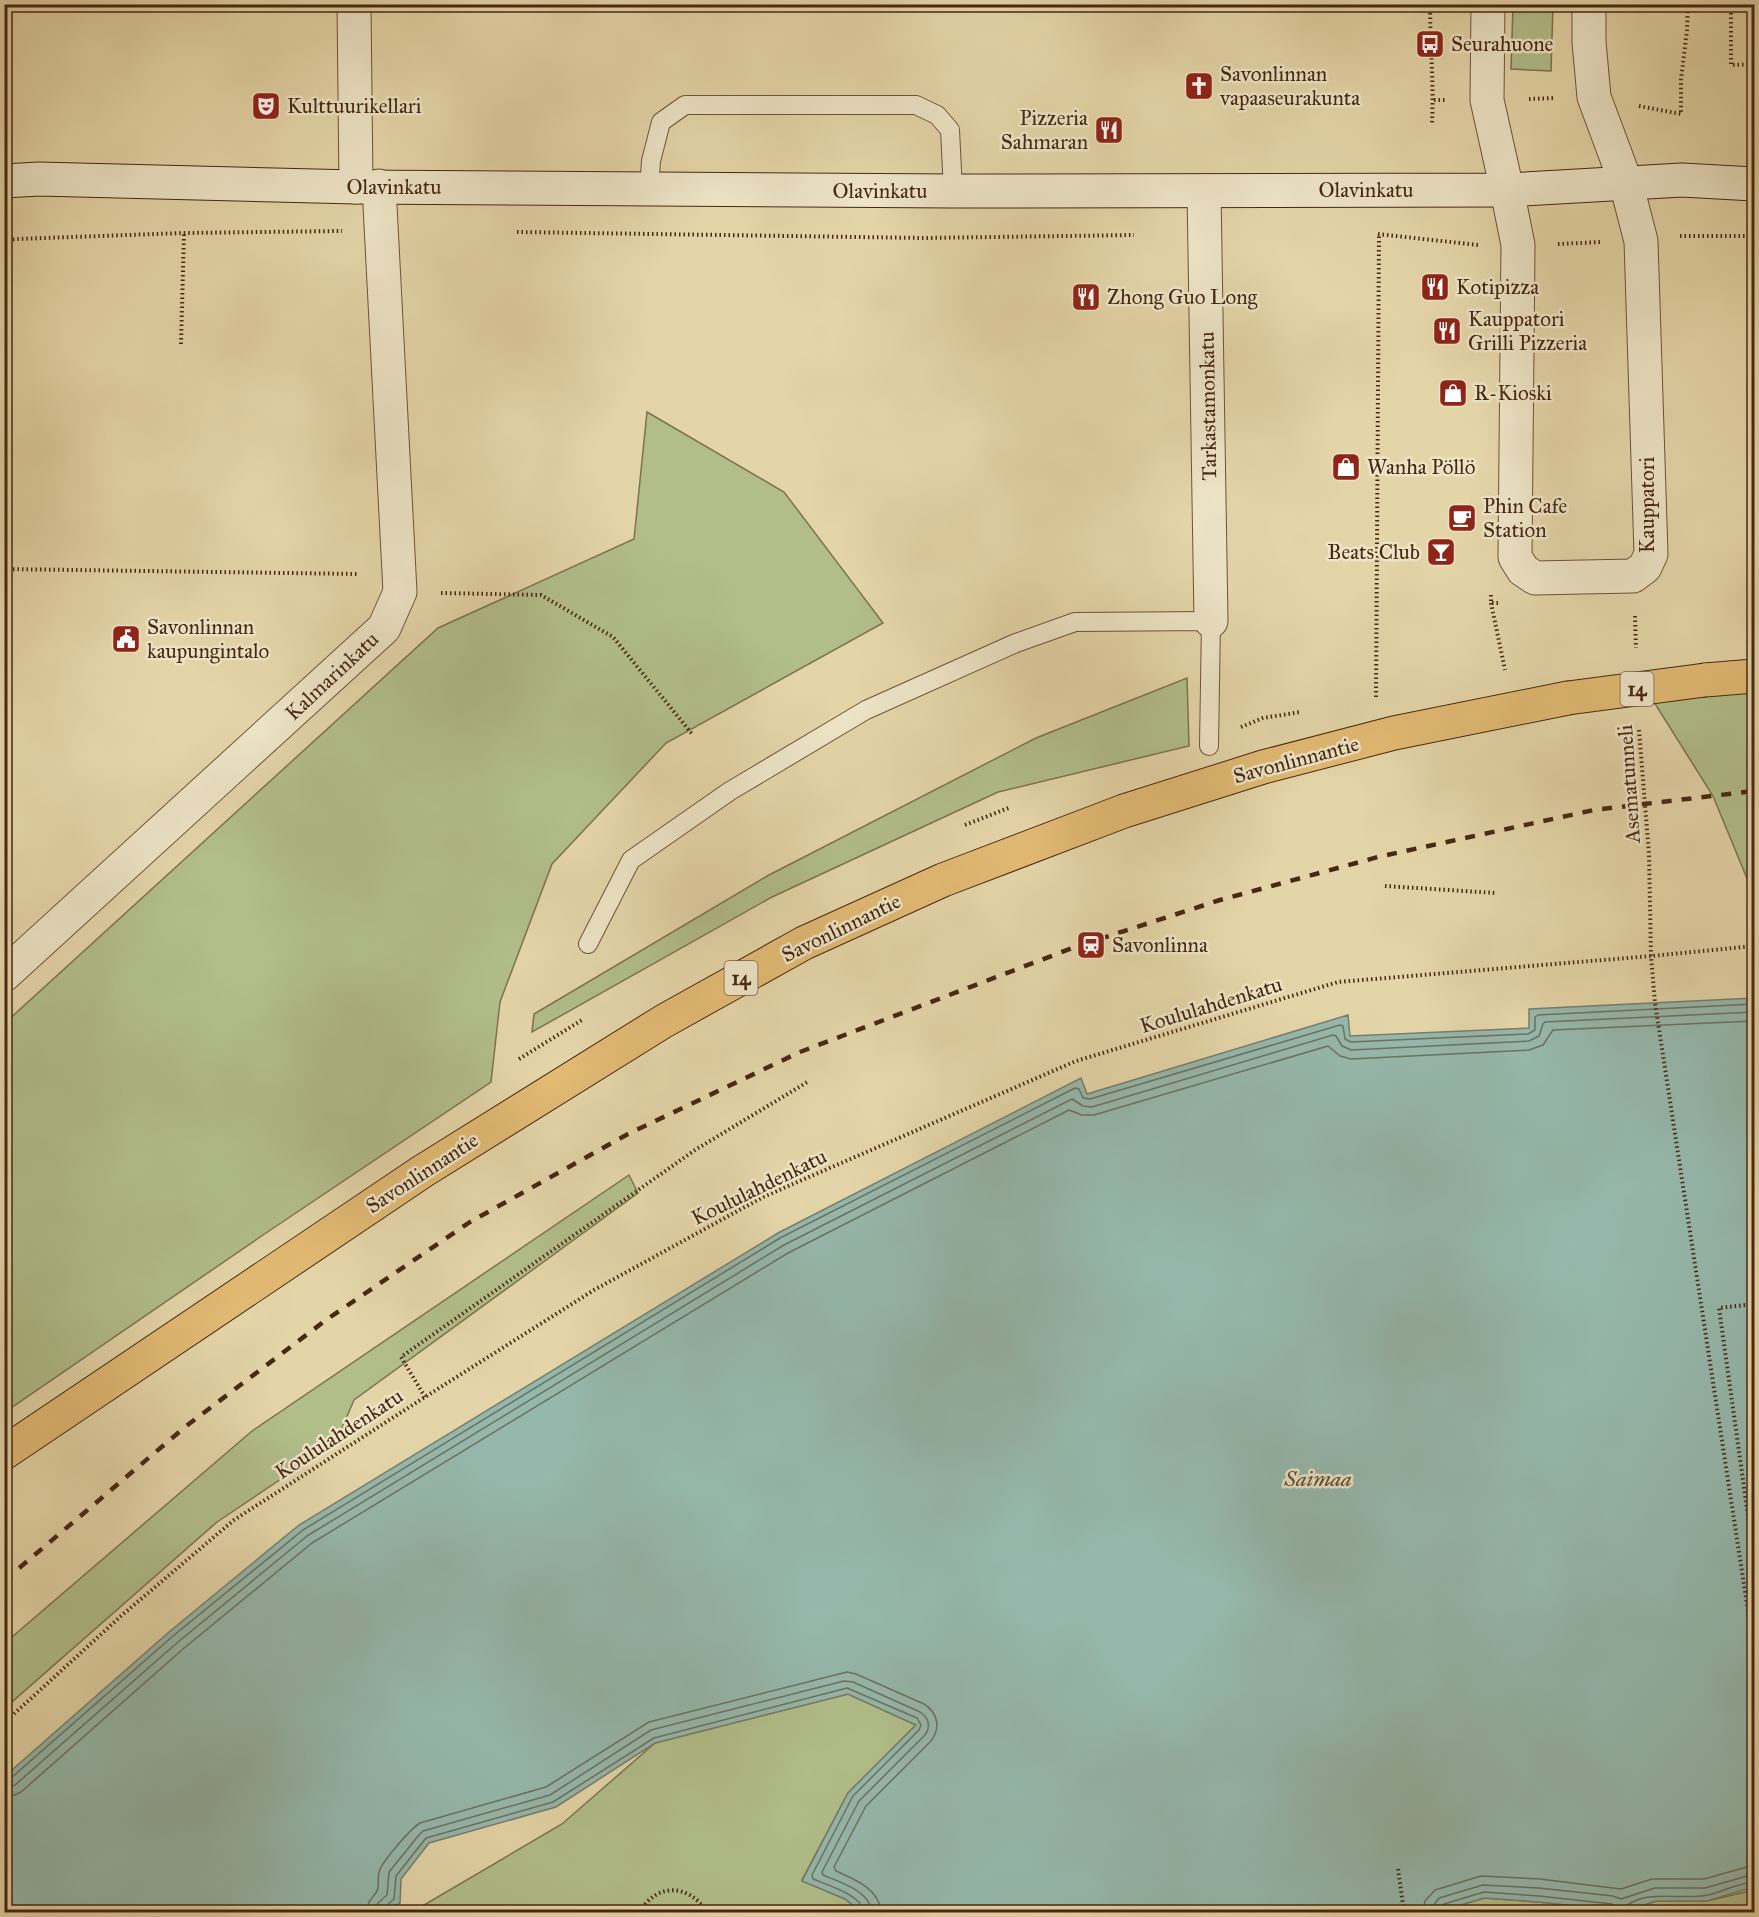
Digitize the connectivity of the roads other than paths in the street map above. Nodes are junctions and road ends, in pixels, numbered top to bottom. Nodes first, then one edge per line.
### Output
1 (354, 4) edge
2 (1488, 4) edge
3 (1589, 4) edge
4 (4, 181) edge
5 (1626, 183) junction
6 (1755, 184) edge
7 (367, 187) junction
8 (649, 190) junction
9 (1507, 190) junction
10 (1204, 191) junction
11 (953, 192) junction
12 (1210, 621) junction
13 (1755, 676) edge
14 (1209, 746) dead end
15 (588, 944) dead end
16 (4, 975) edge
17 (4, 1453) edge

1 - 7 street, Kalmarinkatu
2 - 9 street, Kauppatori
3 - 5 street, Kauppatori
4 - 7 street, Olavinkatu
5 - 6 street, Olavinkatu
5 - 9 street, Olavinkatu
5 - 9 street, Kauppatori
7 - 8 street, Olavinkatu
7 - 16 street, Kalmarinkatu
8 - 11 street, Olavinkatu
8 - 11 lane
9 - 10 street, Olavinkatu
10 - 11 street, Olavinkatu
10 - 12 street, Tarkastamonkatu
12 - 14 lane
12 - 15 lane
13 - 17 highway, Savonlinnantie / 14, bridge

